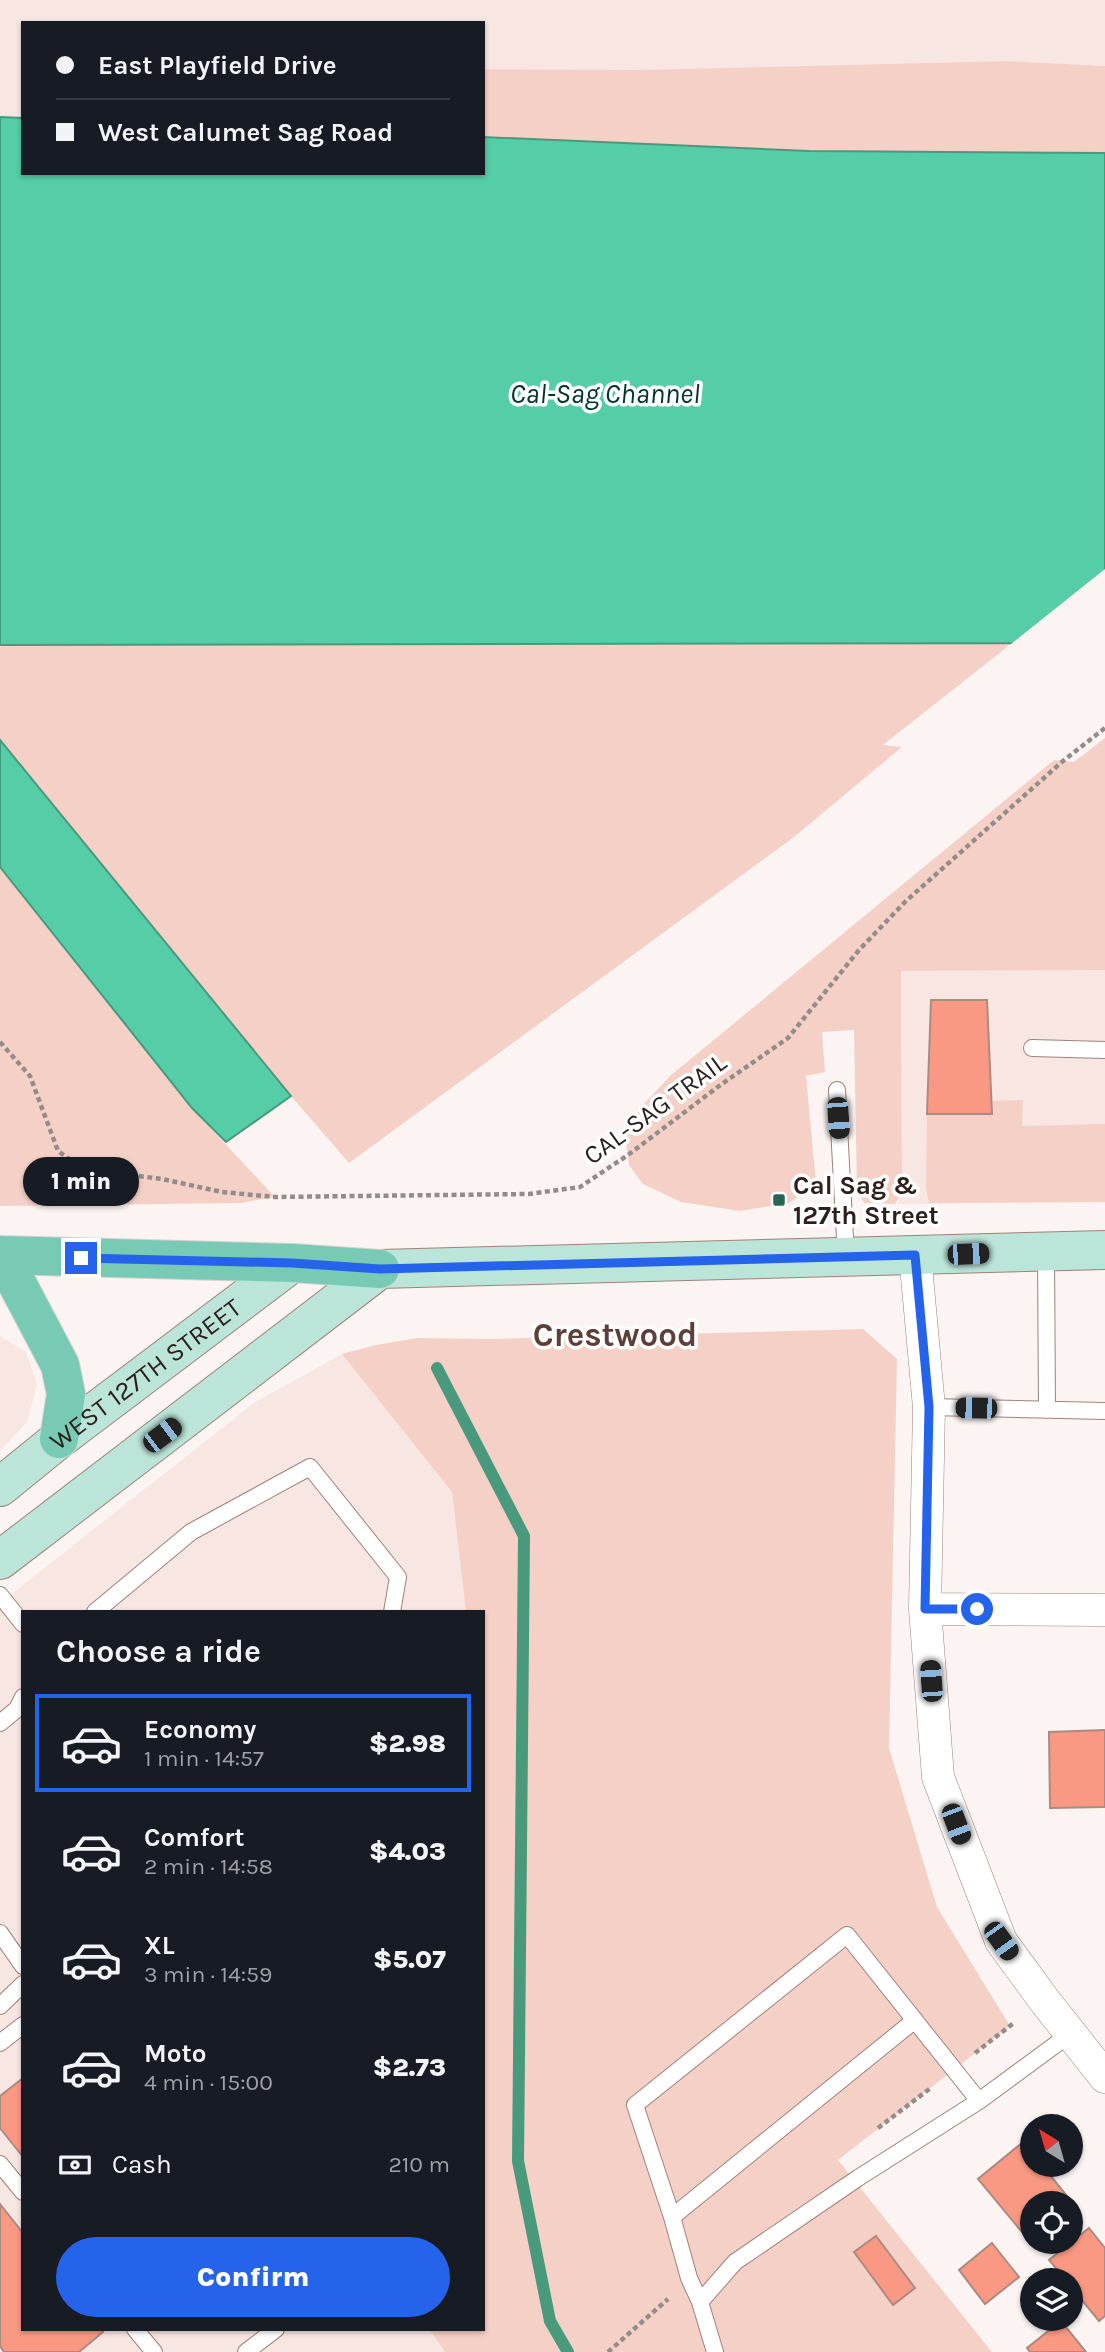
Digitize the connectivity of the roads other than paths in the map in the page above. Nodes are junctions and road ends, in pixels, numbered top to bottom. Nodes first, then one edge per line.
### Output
1 (1032, 1048) dead end
2 (1105, 1050) edge
3 (837, 1090) dead end
4 (1105, 1251) edge
5 (1046, 1252) junction
6 (1, 1255) edge
7 (915, 1255) junction
8 (846, 1257) junction
9 (292, 1263) junction
10 (380, 1269) junction
11 (929, 1407) junction
12 (1047, 1410) junction
13 (1105, 1411) edge
14 (60, 1439) junction
15 (0, 1487) edge
16 (0, 1560) edge
17 (0, 1595) edge
18 (925, 1609) junction
19 (97, 1610) edge
20 (392, 1610) edge
21 (1105, 1611) edge
22 (21, 1621) edge
23 (21, 1701) edge
24 (0, 1723) edge
25 (0, 1933) edge
26 (21, 1963) edge
27 (21, 1986) edge
28 (0, 2006) edge
29 (915, 2020) junction
30 (21, 2027) edge
31 (1070, 2034) junction
32 (0, 2043) edge
33 (1105, 2077) edge
34 (979, 2101) junction
35 (0, 2164) edge
36 (21, 2190) edge
37 (672, 2217) junction
38 (700, 2302) junction
39 (137, 2331) edge
40 (273, 2331) edge
41 (154, 2352) edge
42 (246, 2352) edge
43 (715, 2352) edge

1 - 2 lane
3 - 8 lane
4 - 5 main road
5 - 7 main road
5 - 12 lane
6 - 9 main road
6 - 14 main road
7 - 8 main road
7 - 11 street
8 - 10 main road
9 - 10 main road
9 - 14 main road, WEST 127TH STREET
10 - 16 main road
11 - 12 lane
11 - 18 street
12 - 13 lane
14 - 15 main road, WEST 127TH STREET
17 - 22 lane
18 - 21 street
18 - 31 street
19 - 20 lane
23 - 24 lane
25 - 26 lane
27 - 28 lane
29 - 34 lane
29 - 37 lane
29 - 37 lane
30 - 32 lane
31 - 33 street
31 - 34 lane
34 - 38 lane
35 - 36 lane
37 - 38 lane
38 - 43 lane
39 - 41 lane
40 - 42 lane

